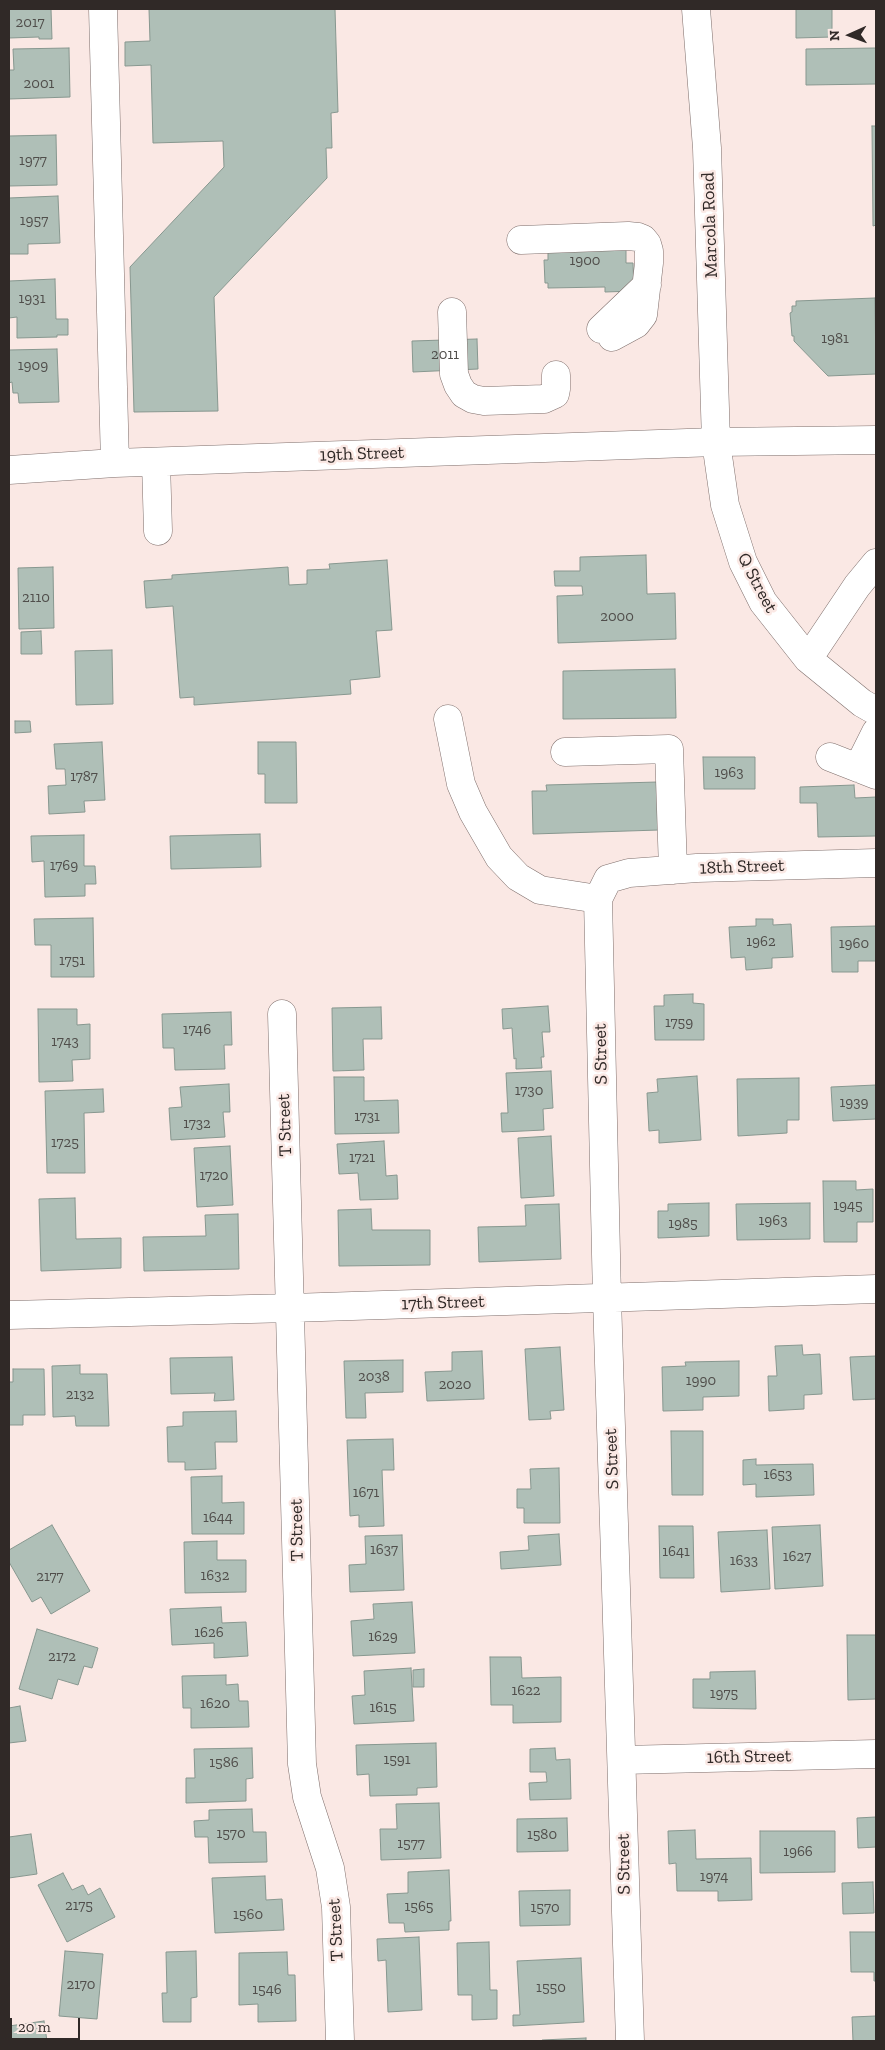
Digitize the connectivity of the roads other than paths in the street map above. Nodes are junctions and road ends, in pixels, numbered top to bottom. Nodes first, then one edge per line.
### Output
1 (103, 9) edge
2 (696, 9) edge
3 (521, 240) dead end
4 (452, 312) dead end
5 (606, 333) dead end
6 (556, 375) dead end
7 (876, 440) edge
8 (716, 442) junction
9 (156, 462) junction
10 (115, 463) junction
11 (9, 470) edge
12 (158, 531) dead end
13 (876, 563) edge
14 (808, 659) junction
15 (876, 711) edge
16 (448, 719) dead end
17 (876, 732) edge
18 (565, 752) dead end
19 (830, 757) dead end
20 (867, 772) edge
21 (876, 863) edge
22 (673, 870) junction
23 (603, 889) junction
24 (282, 1014) dead end
25 (876, 1289) edge
26 (607, 1298) junction
27 (291, 1308) junction
28 (9, 1315) edge
29 (876, 1754) edge
30 (622, 1760) junction
31 (340, 2041) edge
32 (630, 2041) edge

1 - 10 street
2 - 8 street, Marcola Road
3 - 5 street
4 - 6 street
7 - 8 street, 19th Street
8 - 9 street, 19th Street
8 - 14 street, Q Street
9 - 10 street, 19th Street
9 - 12 street
10 - 11 street, 19th Street
13 - 14 street
14 - 15 street, Q Street
16 - 23 street
17 - 20 street
18 - 22 street
19 - 20 street
21 - 22 street, 18th Street
22 - 23 street, 18th Street
23 - 26 street, S Street
24 - 27 street, T Street
25 - 26 street, 17th Street
26 - 27 street, 17th Street
26 - 30 street, S Street
27 - 28 street, 17th Street
27 - 31 street, T Street
29 - 30 street, 16th Street
30 - 32 street, S Street

